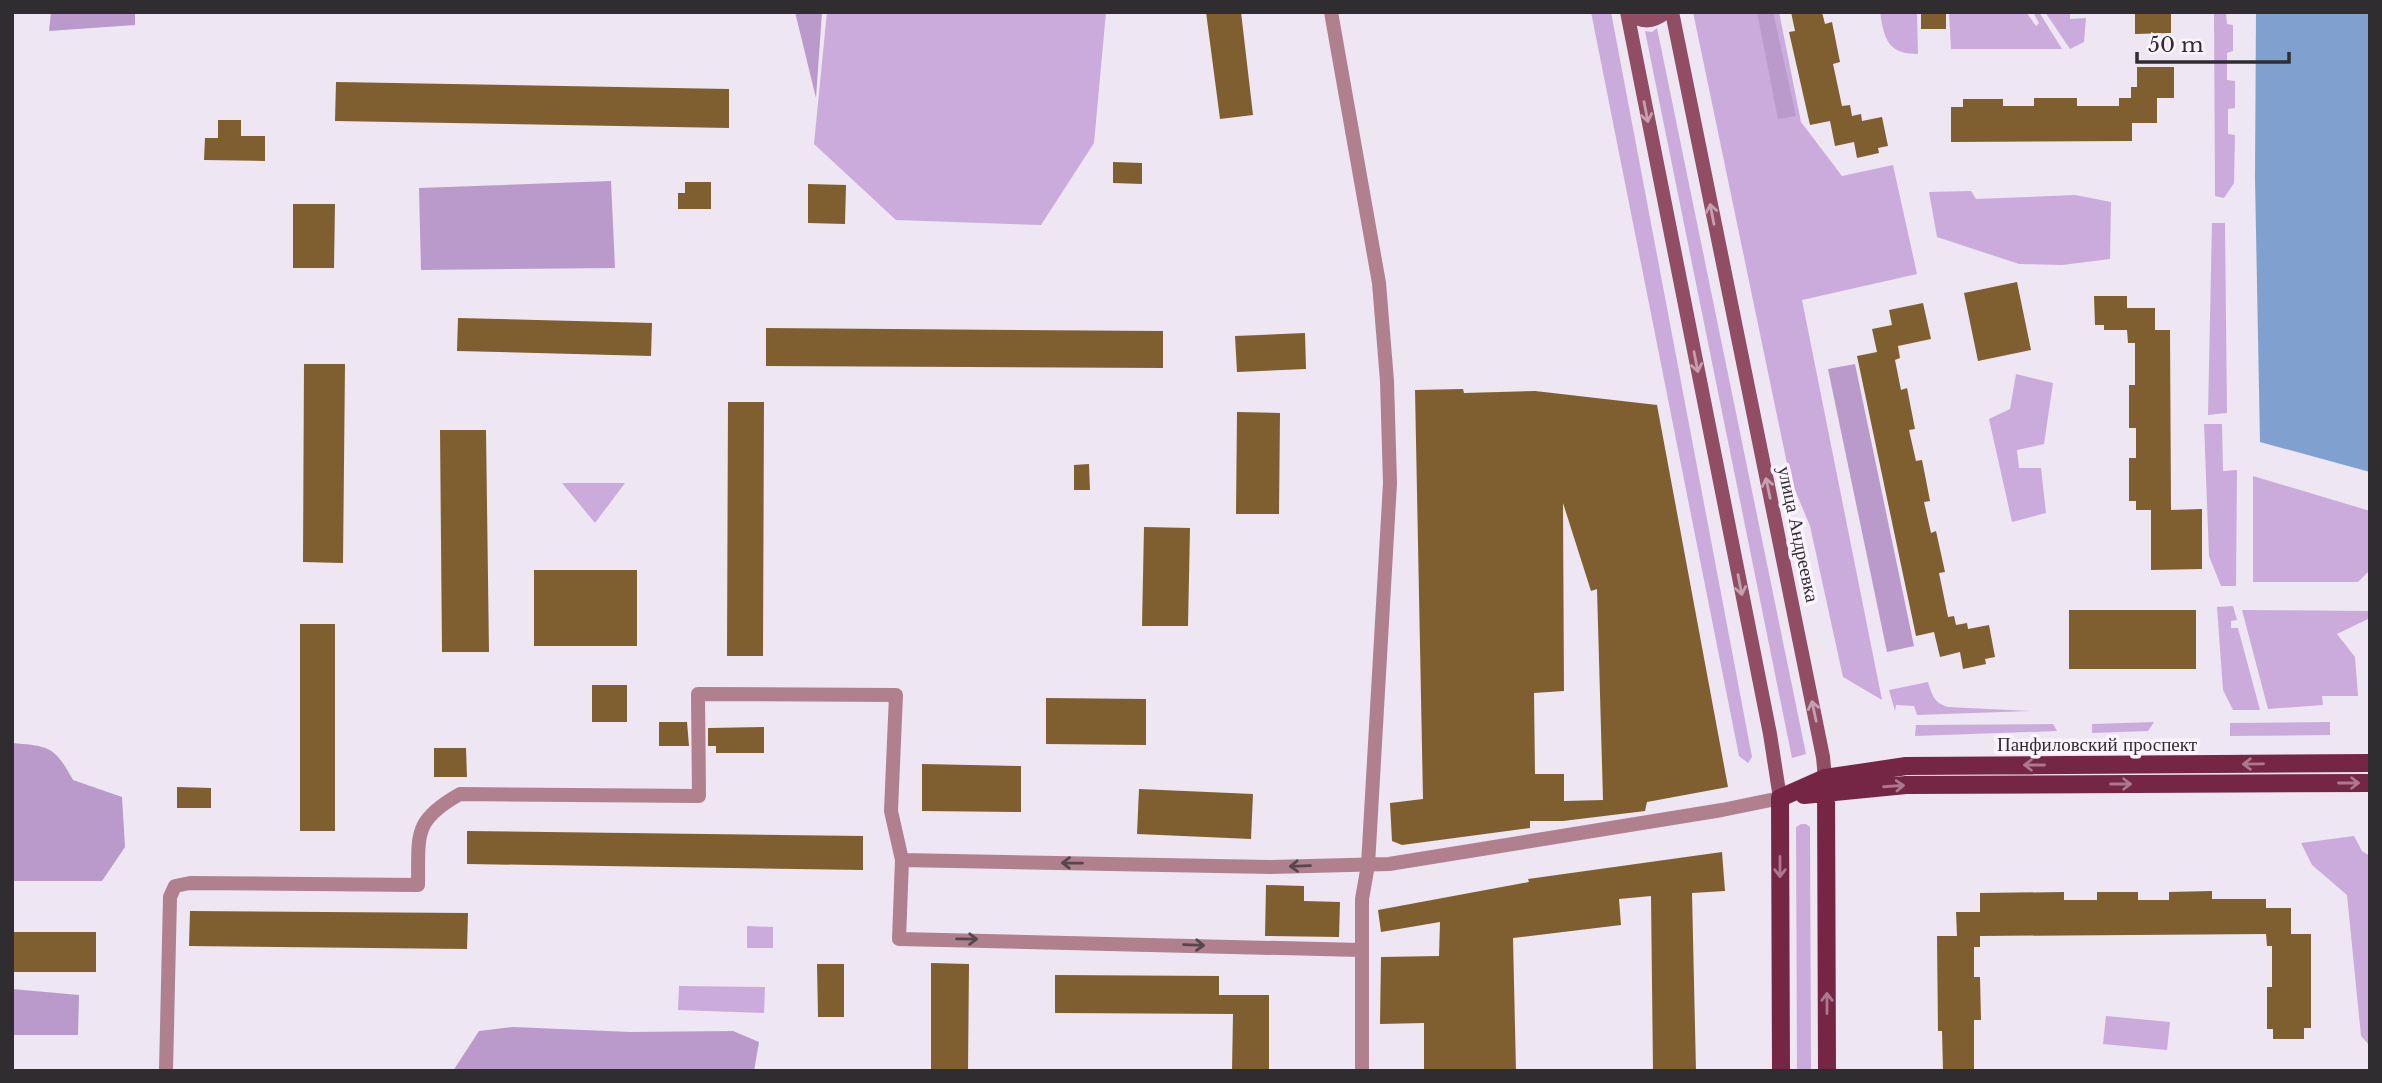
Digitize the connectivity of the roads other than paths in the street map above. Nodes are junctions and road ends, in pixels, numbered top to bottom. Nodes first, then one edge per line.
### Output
1 (1331, 12) edge
2 (1666, 12) edge
3 (1672, 12) edge
4 (1628, 13) edge
5 (2370, 762) edge
6 (2370, 783) edge
7 (1826, 784) junction
8 (1780, 798) junction
9 (902, 860) junction
10 (1368, 865) junction
11 (1361, 950) junction
12 (166, 1071) edge
13 (1362, 1071) edge
14 (1782, 1071) edge
15 (1827, 1071) edge

1 - 10 street
2 - 4 main road
7 -> 3 main road, улица Андреевка
4 -> 8 main road
5 -> 7 main road, Панфиловский проспект
7 -> 6 main road, Панфиловский проспект
7 - 8 main road
15 -> 7 main road, улица Андреевка
8 - 10 street
8 -> 14 main road
10 -> 9 street
9 -> 11 street
9 - 12 street
10 - 11 street
11 - 13 street

